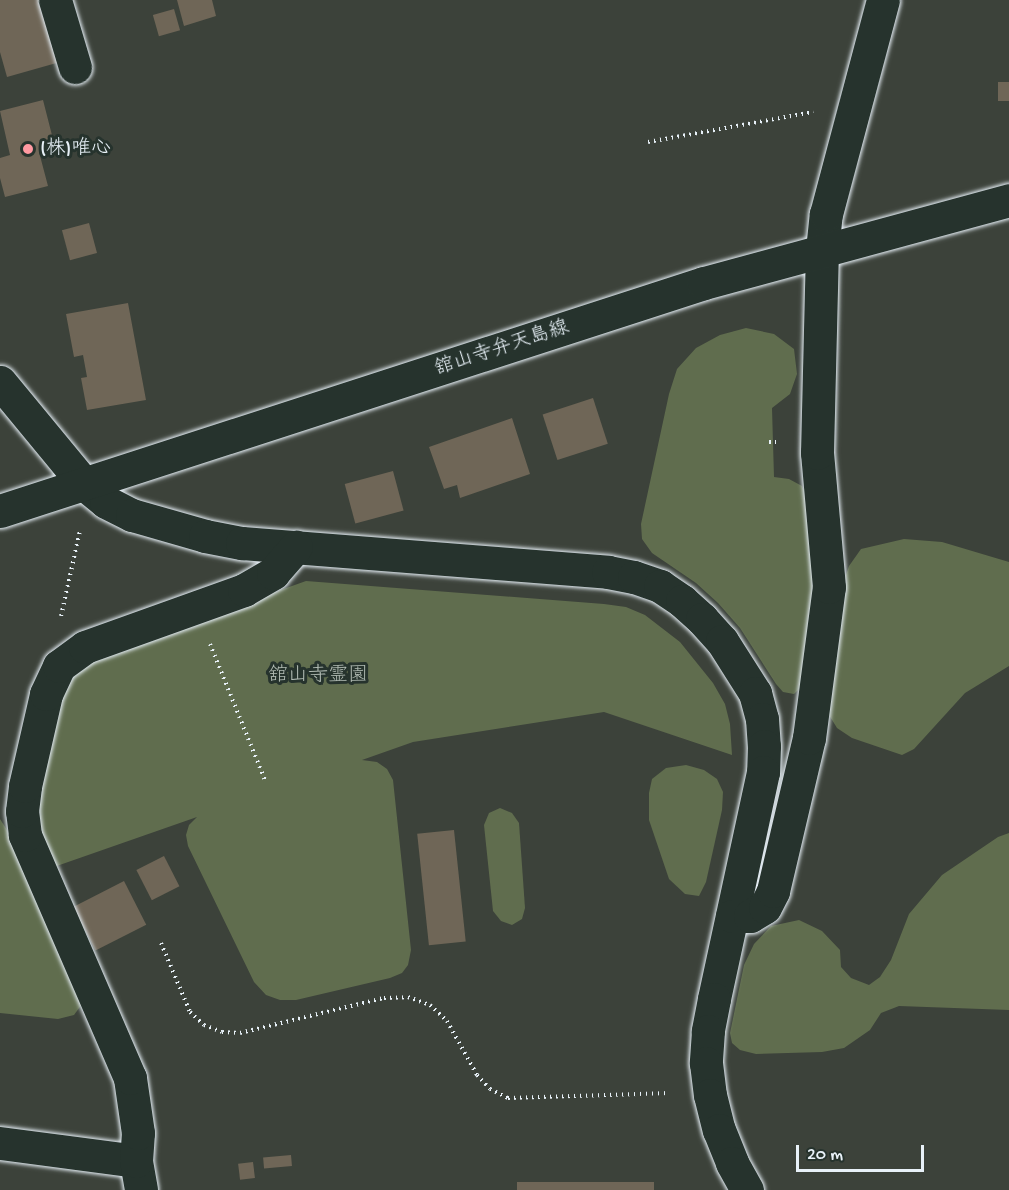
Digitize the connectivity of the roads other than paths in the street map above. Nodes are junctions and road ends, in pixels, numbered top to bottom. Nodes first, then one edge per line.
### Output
1 (55, 0) edge
2 (883, 0) edge
3 (75, 67) dead end
4 (1009, 200) edge
5 (822, 250) junction
6 (0, 382) edge
7 (84, 484) junction
8 (0, 511) edge
9 (296, 548) junction
10 (732, 916) junction
11 (0, 1143) edge
12 (139, 1175) edge
13 (747, 1190) edge

1 - 3 street
2 - 5 street
4 - 5 street, 舘山寺弁天島線
5 - 7 street, 舘山寺弁天島線
5 - 10 street
6 - 7 street
7 - 8 street, 舘山寺弁天島線
7 - 9 street
9 - 10 street
9 - 12 street
10 - 13 street
11 - 12 street

